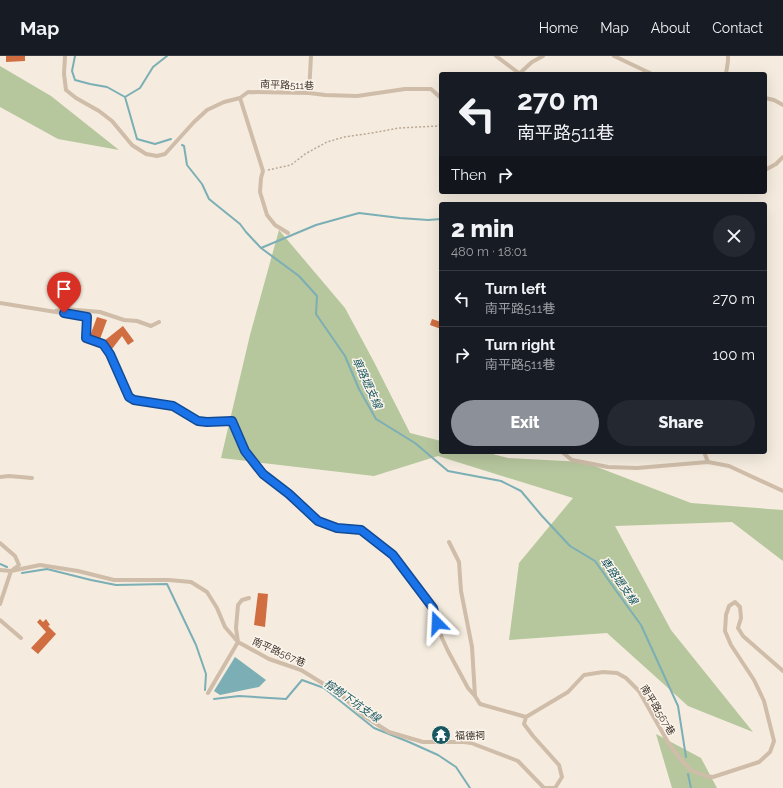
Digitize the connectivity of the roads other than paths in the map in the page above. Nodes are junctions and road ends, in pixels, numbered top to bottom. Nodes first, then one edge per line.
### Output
1 (65, 56) edge
2 (311, 56) edge
3 (496, 56) edge
4 (543, 56) edge
5 (614, 56) edge
6 (728, 56) edge
7 (519, 72) edge
8 (521, 72) edge
9 (648, 72) edge
10 (726, 72) edge
11 (309, 93) junction
12 (439, 96) edge
13 (240, 98) junction
14 (767, 98) edge
15 (783, 105) edge
16 (783, 157) edge
17 (767, 169) edge
18 (288, 233) dead end
19 (0, 303) edge
20 (52, 312) junction
21 (159, 322) dead end
22 (564, 454) edge
23 (705, 454) edge
24 (708, 462) junction
25 (0, 477) edge
26 (32, 478) dead end
27 (783, 491) edge
28 (449, 542) dead end
29 (0, 543) edge
30 (0, 570) edge
31 (11, 571) junction
32 (249, 598) dead end
33 (0, 604) edge
34 (0, 620) edge
35 (21, 638) dead end
36 (238, 642) junction
37 (783, 671) edge
38 (208, 693) dead end
39 (475, 696) junction
40 (526, 717) junction

1 - 13 lane, 南平路511巷
2 - 11 lane
3 - 7 lane
4 - 8 lane
5 - 9 lane
6 - 10 lane
11 - 12 lane, 南平路511巷
11 - 13 lane, 南平路511巷
13 - 18 lane
14 - 15 lane
16 - 17 lane
19 - 20 lane
20 - 21 lane
20 - 39 lane
22 - 24 lane
23 - 24 lane
24 - 27 lane
25 - 26 lane
28 - 39 lane
29 - 31 lane
30 - 31 lane, 南平路567巷
31 - 33 lane
31 - 36 lane, 南平路567巷
32 - 36 lane, 南平路567巷
34 - 35 lane
36 - 38 lane, 南平路567巷
36 - 40 lane, 南平路567巷
37 - 40 lane, 南平路567巷
39 - 40 lane

